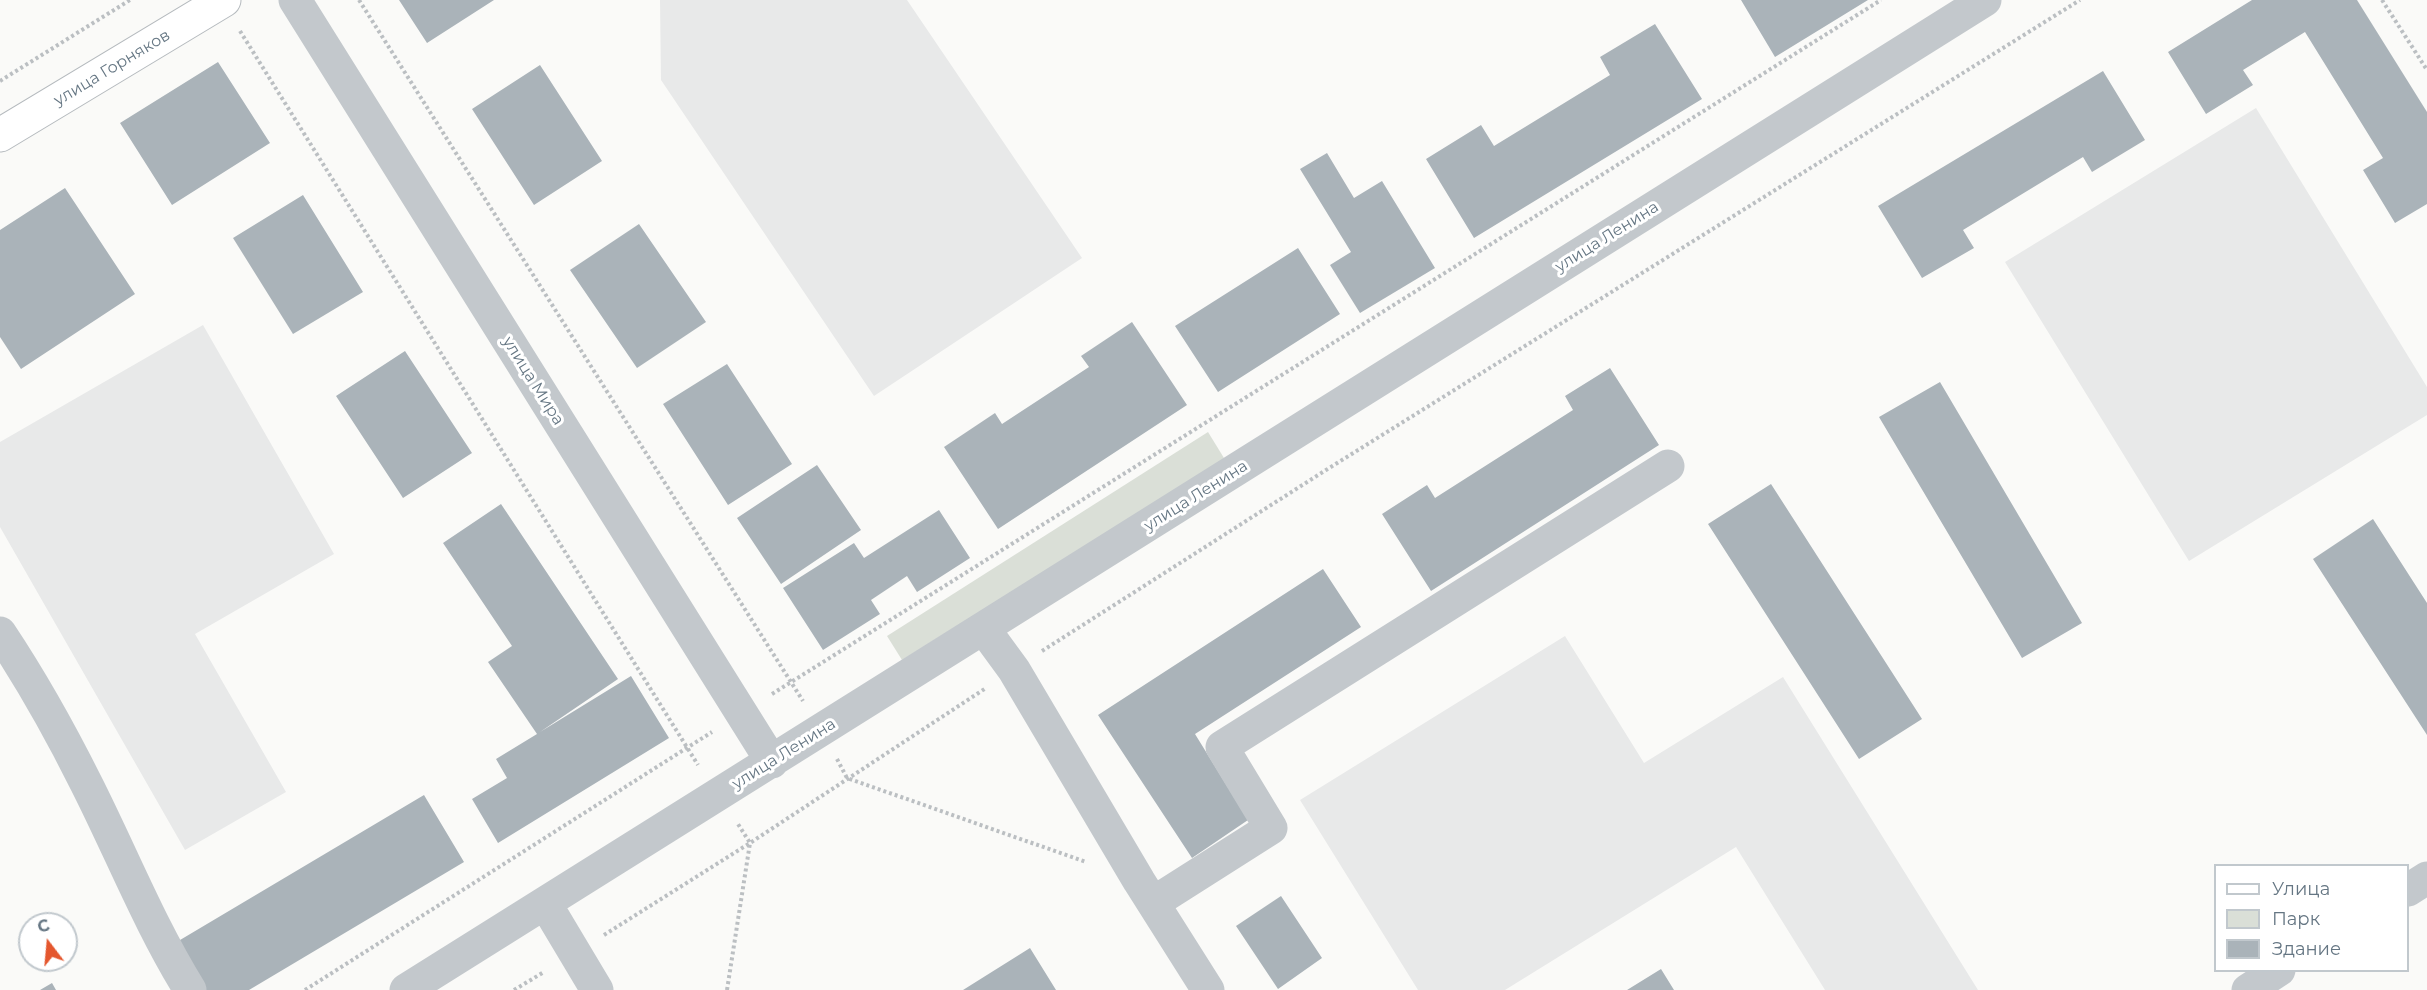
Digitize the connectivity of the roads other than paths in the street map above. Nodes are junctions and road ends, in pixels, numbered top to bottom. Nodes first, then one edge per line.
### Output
1 (295, 0) edge
2 (1985, 0) edge
3 (223, 1) edge
4 (0, 135) edge
5 (1668, 466) dead end
6 (984, 629) junction
7 (0, 633) edge
8 (772, 762) junction
9 (2427, 878) edge
10 (2409, 889) edge
11 (1146, 892) junction
12 (545, 903) junction
13 (2276, 972) edge
14 (190, 990) edge
15 (406, 990) edge
16 (597, 990) edge
17 (1208, 990) edge
18 (2248, 990) edge

1 - 8 street, улица Мира
2 - 6 street, улица Ленина
3 - 4 main road, улица Горняков
5 - 11 street
6 - 8 street, улица Ленина
6 - 11 street
7 - 14 street
8 - 12 street, улица Ленина
9 - 10 street
11 - 17 street
12 - 15 street, улица Ленина
12 - 16 street
13 - 18 street

